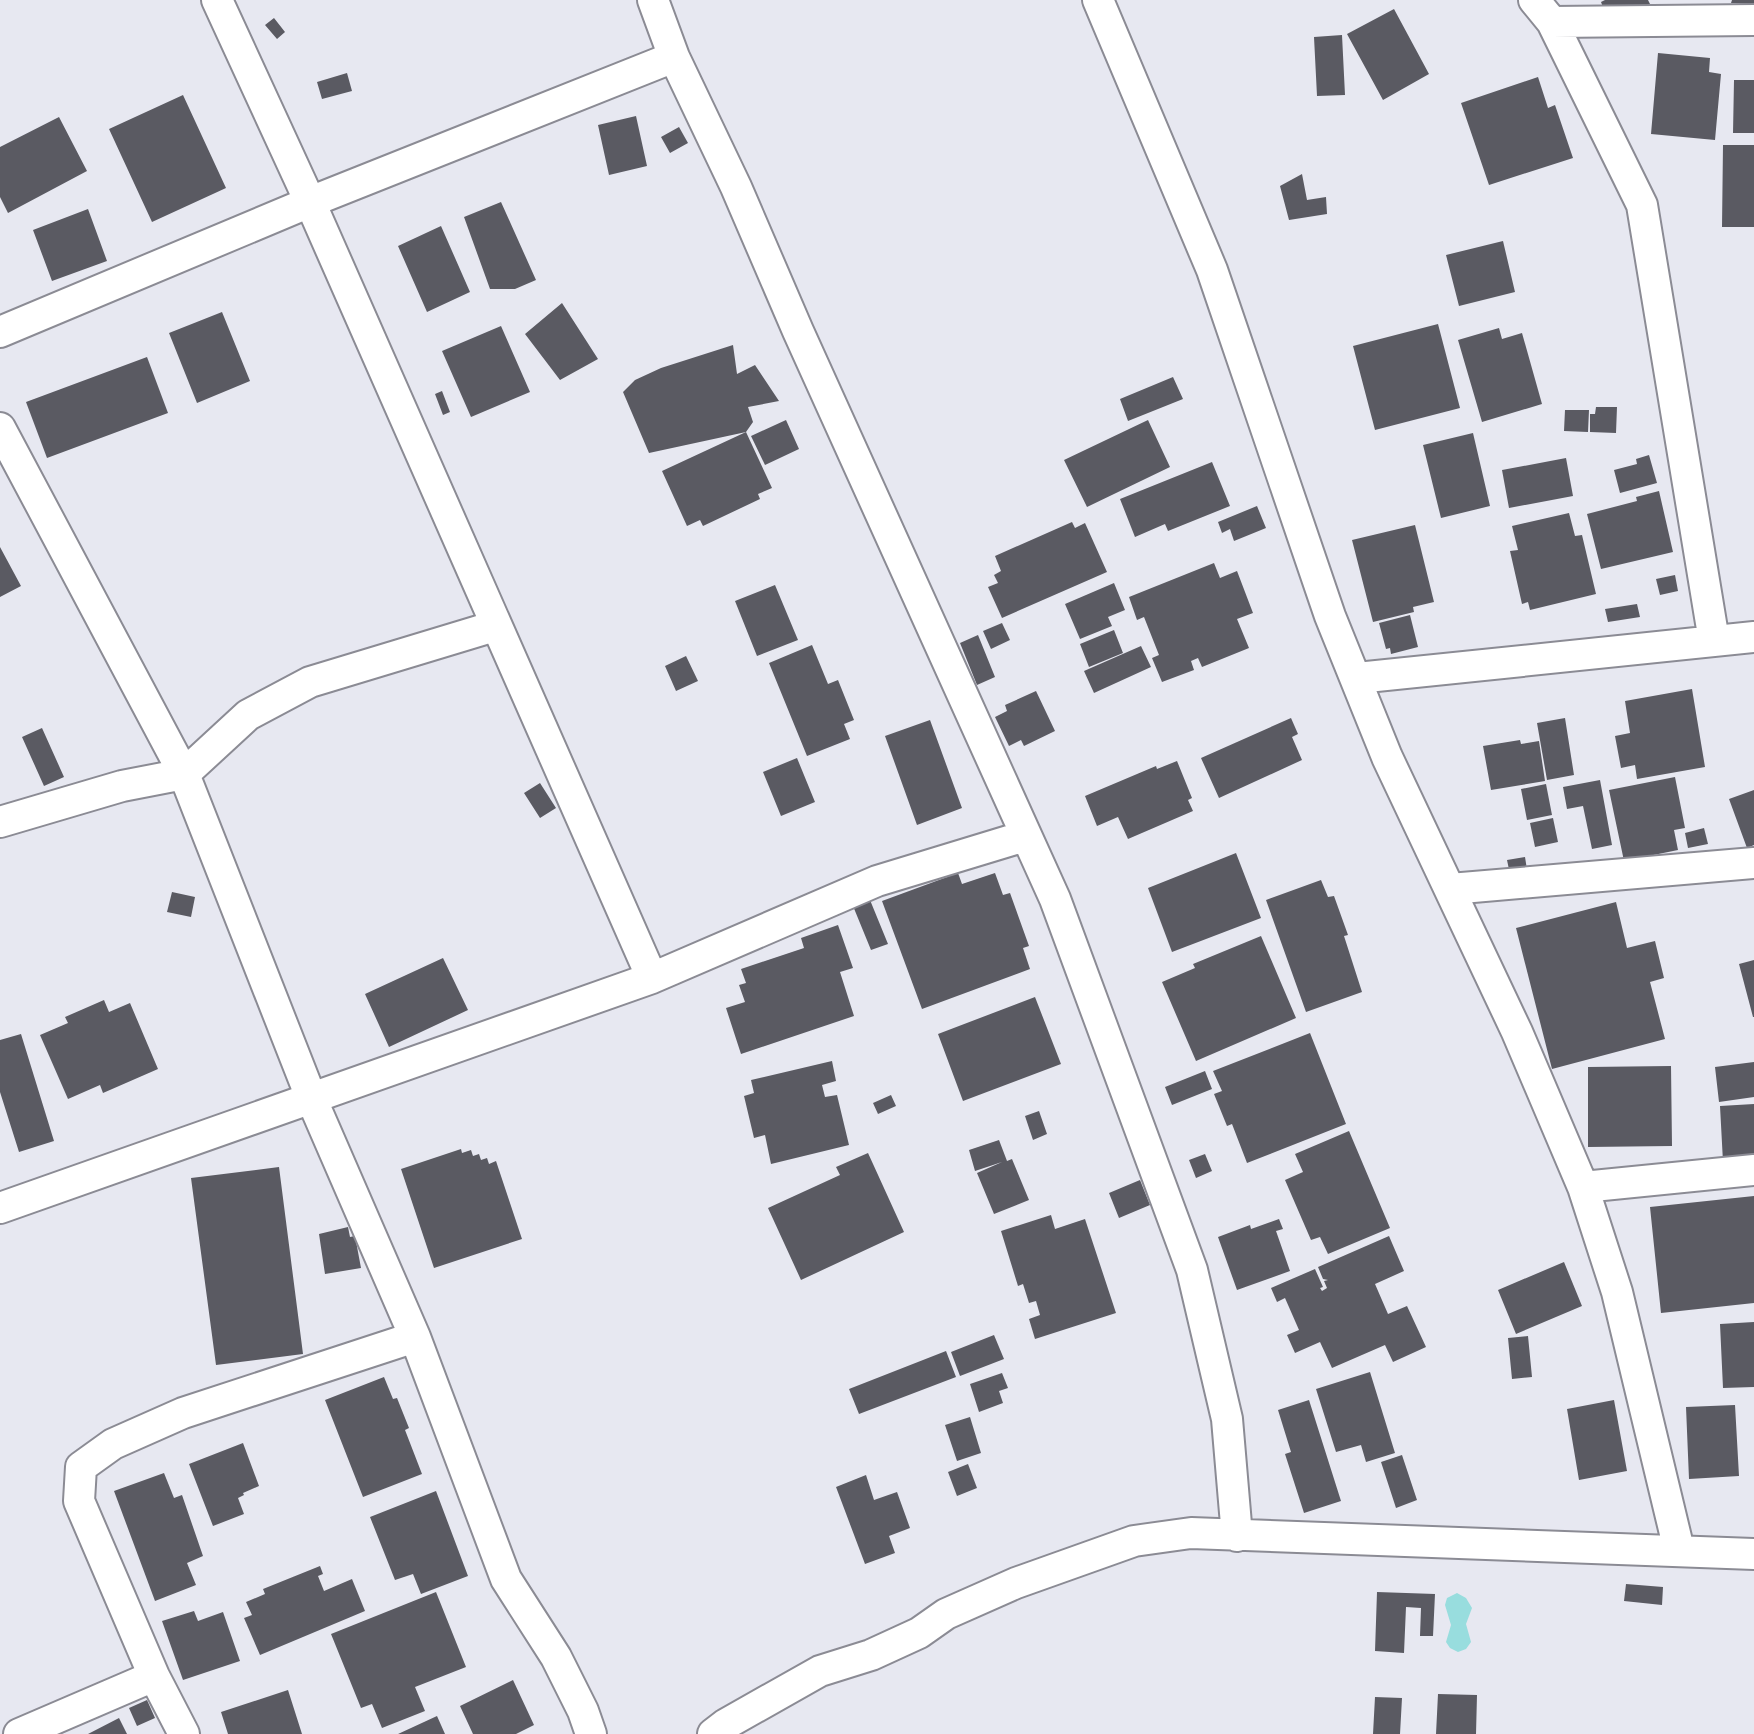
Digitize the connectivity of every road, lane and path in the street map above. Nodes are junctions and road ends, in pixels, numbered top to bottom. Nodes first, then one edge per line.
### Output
1 (217, 0) edge
2 (653, 0) edge
3 (1098, 0) edge
4 (1543, 11) edge
5 (1754, 20) edge
6 (674, 57) junction
7 (310, 202) junction
8 (0, 332) edge
9 (0, 428) edge
10 (495, 626) junction
11 (1754, 637) edge
12 (1714, 641) junction
13 (1357, 678) junction
14 (184, 774) junction
15 (0, 822) edge
16 (1025, 836) junction
17 (1754, 863) edge
18 (1450, 889) junction
19 (652, 978) junction
20 (312, 1100) junction
21 (1754, 1170) edge
22 (1583, 1187) junction
23 (0, 1208) edge
24 (415, 1337) junction
25 (1237, 1536) junction
26 (1679, 1550) junction
27 (1754, 1554) edge
28 (154, 1676) junction
29 (722, 1731) edge
30 (19, 1734) edge
31 (184, 1734) edge
32 (591, 1734) edge

1 - 7 street
2 - 6 street
3 - 13 street
4 - 5 street
4 - 12 street
6 - 7 street
6 - 16 street
7 - 8 street
7 - 10 street
9 - 14 street
10 - 14 street
10 - 19 street
11 - 12 street
12 - 13 street
13 - 18 street
14 - 15 street
14 - 20 street
16 - 19 street
16 - 25 street
17 - 18 street
18 - 22 street
19 - 20 street
20 - 23 street
20 - 24 street
21 - 22 street
22 - 26 street
24 - 28 street
24 - 32 street
25 - 26 street
25 - 29 street
26 - 27 street
28 - 30 street
28 - 31 street

